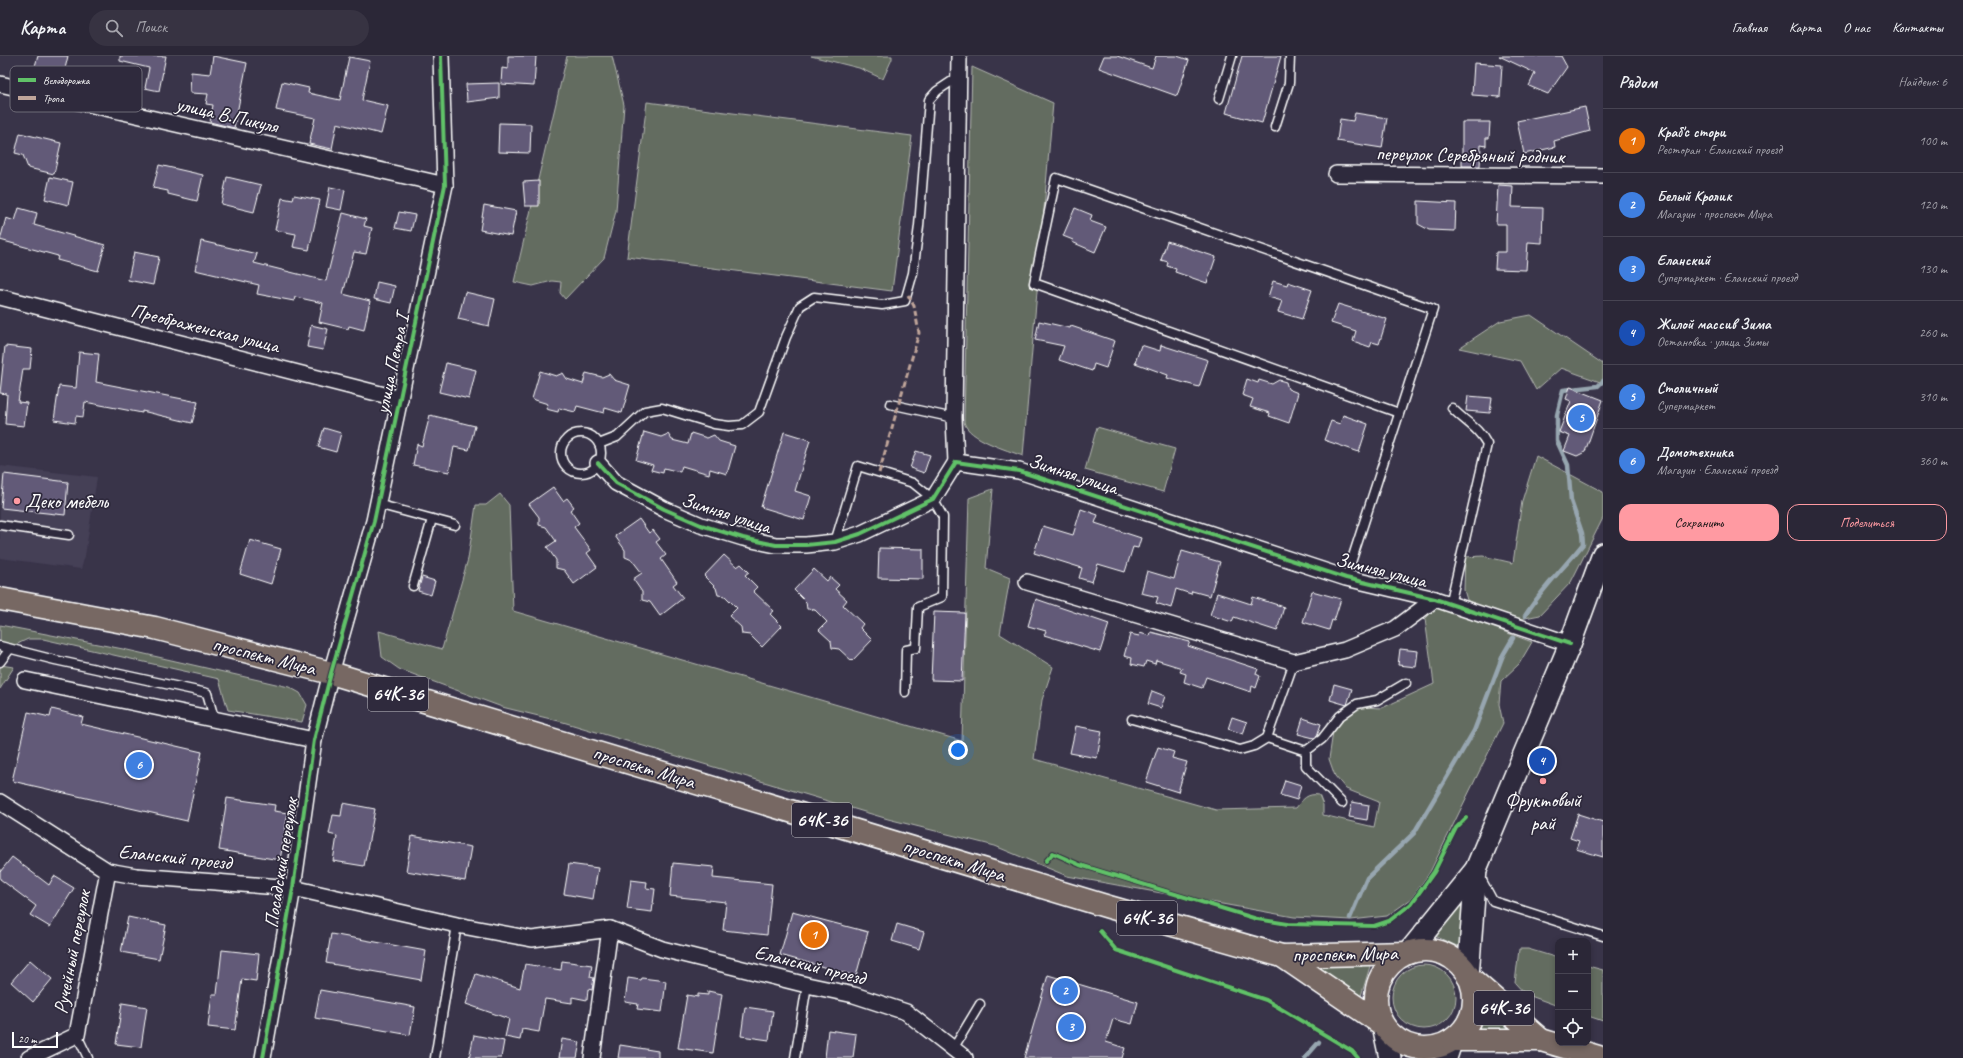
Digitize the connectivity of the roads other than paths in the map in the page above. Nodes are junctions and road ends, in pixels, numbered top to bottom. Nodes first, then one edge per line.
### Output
1 (441, 56) edge
2 (959, 56) edge
3 (1232, 56) edge
4 (1290, 56) edge
5 (958, 77) junction
6 (0, 84) edge
7 (10, 86) edge
8 (1219, 99) dead end
9 (123, 112) edge
10 (1275, 127) dead end
11 (1336, 174) dead end
12 (1603, 176) edge
13 (445, 185) junction
14 (0, 297) edge
15 (400, 399) junction
16 (890, 404) dead end
17 (1452, 408) dead end
18 (1399, 413) junction
19 (954, 418) junction
20 (599, 444) junction
21 (956, 462) junction
22 (598, 463) junction
23 (933, 499) junction
24 (377, 504) junction
25 (432, 519) junction
26 (0, 525) edge
27 (455, 525) dead end
28 (69, 535) dead end
29 (835, 542) junction
30 (1603, 554) edge
31 (1346, 578) junction
32 (1027, 582) dead end
33 (414, 586) dead end
34 (0, 599) edge
35 (1435, 599) junction
36 (1450, 604) junction
37 (1570, 644) junction
38 (0, 646) edge
39 (10, 649) junction
40 (0, 662) edge
41 (1294, 662) junction
42 (331, 673) junction
43 (25, 680) dead end
44 (1406, 683) dead end
45 (905, 692) dead end
46 (214, 718) junction
47 (1132, 718) dead end
48 (1267, 738) junction
49 (314, 740) junction
50 (1306, 751) junction
51 (0, 802) edge
52 (1342, 802) dead end
53 (1476, 869) junction
54 (108, 871) junction
55 (293, 888) junction
56 (457, 925) junction
57 (610, 929) junction
58 (1603, 936) edge
59 (1408, 953) junction
60 (1282, 956) junction
61 (1468, 976) junction
62 (807, 985) junction
63 (980, 1004) dead end
64 (1383, 1025) junction
65 (77, 1035) junction
66 (1541, 1040) junction
67 (953, 1048) junction
68 (1449, 1049) edge
69 (29, 1058) edge
70 (88, 1058) edge
71 (263, 1058) edge
72 (435, 1058) edge
73 (592, 1058) edge
74 (795, 1058) edge
75 (965, 1058) edge
76 (1390, 1058) edge
77 (1602, 1058) edge

1 - 13 street, улица Петра I
2 - 5 street
3 - 8 lane
4 - 10 lane
5 - 19 street
5 - 20 lane
6 - 7 street, улица В.Пикуля
9 - 13 street, улица В.Пикуля
11 - 12 street, переулок Серебряный родник
13 - 15 street, улица Петра I
14 - 15 street, Преображенская улица
15 - 24 street, улица Петра I
16 - 19 lane
17 - 36 lane
18 - 18 lane
18 - 31 lane
19 - 21 street
20 - 22 lane
20 - 22 lane
21 - 23 street
21 - 31 street, Зимняя улица
22 - 29 street, Зимняя улица
23 - 29 street, Зимняя улица
23 - 29 lane
23 - 45 lane
24 - 25 lane
24 - 42 street, улица Петра I
25 - 27 lane
25 - 33 lane
26 - 28 lane
30 - 37 street
31 - 35 street, Зимняя улица
32 - 41 street, Зимняя улица
34 - 42 main road, проспект Мира
35 - 36 street, Зимняя улица
35 - 41 street, Зимняя улица
36 - 37 street, Зимняя улица
37 - 53 street
38 - 39 lane
39 - 40 lane
39 - 46 lane
41 - 48 lane
42 - 49 street, Посадский переулок
42 - 60 main road, проспект Мира / 64К-36
43 - 46 street
44 - 50 lane
46 - 49 street
47 - 48 lane
48 - 50 lane
49 - 55 street, Посадский переулок
50 - 52 lane
51 - 54 street, Еланский проезд
53 - 58 lane
53 - 59 street
53 - 61 street
54 - 55 street, Еланский проезд
54 - 65 street, Ручейный переулок
55 - 56 street, Еланский проезд
55 - 71 street, Посадский переулок
56 - 57 street, Еланский проезд
56 - 72 lane
57 - 62 street, Еланский проезд
57 - 73 street
59 - 60 main road, проспект Мира / 64К-36
59 - 61 main road, 64К-36
59 - 64 main road, 64К-36
60 - 64 main road, проспект Мира / 64К-36
61 - 66 main road, 64К-36
61 - 68 main road, 64К-36
62 - 67 street, Еланский проезд
62 - 74 lane
63 - 67 lane
64 - 68 main road, 64К-36
64 - 76 street
65 - 69 street, Ручейный переулок
65 - 70 lane
66 - 68 main road, 64К-36
66 - 77 main road, 64К-36
67 - 75 street, Еланский проезд

